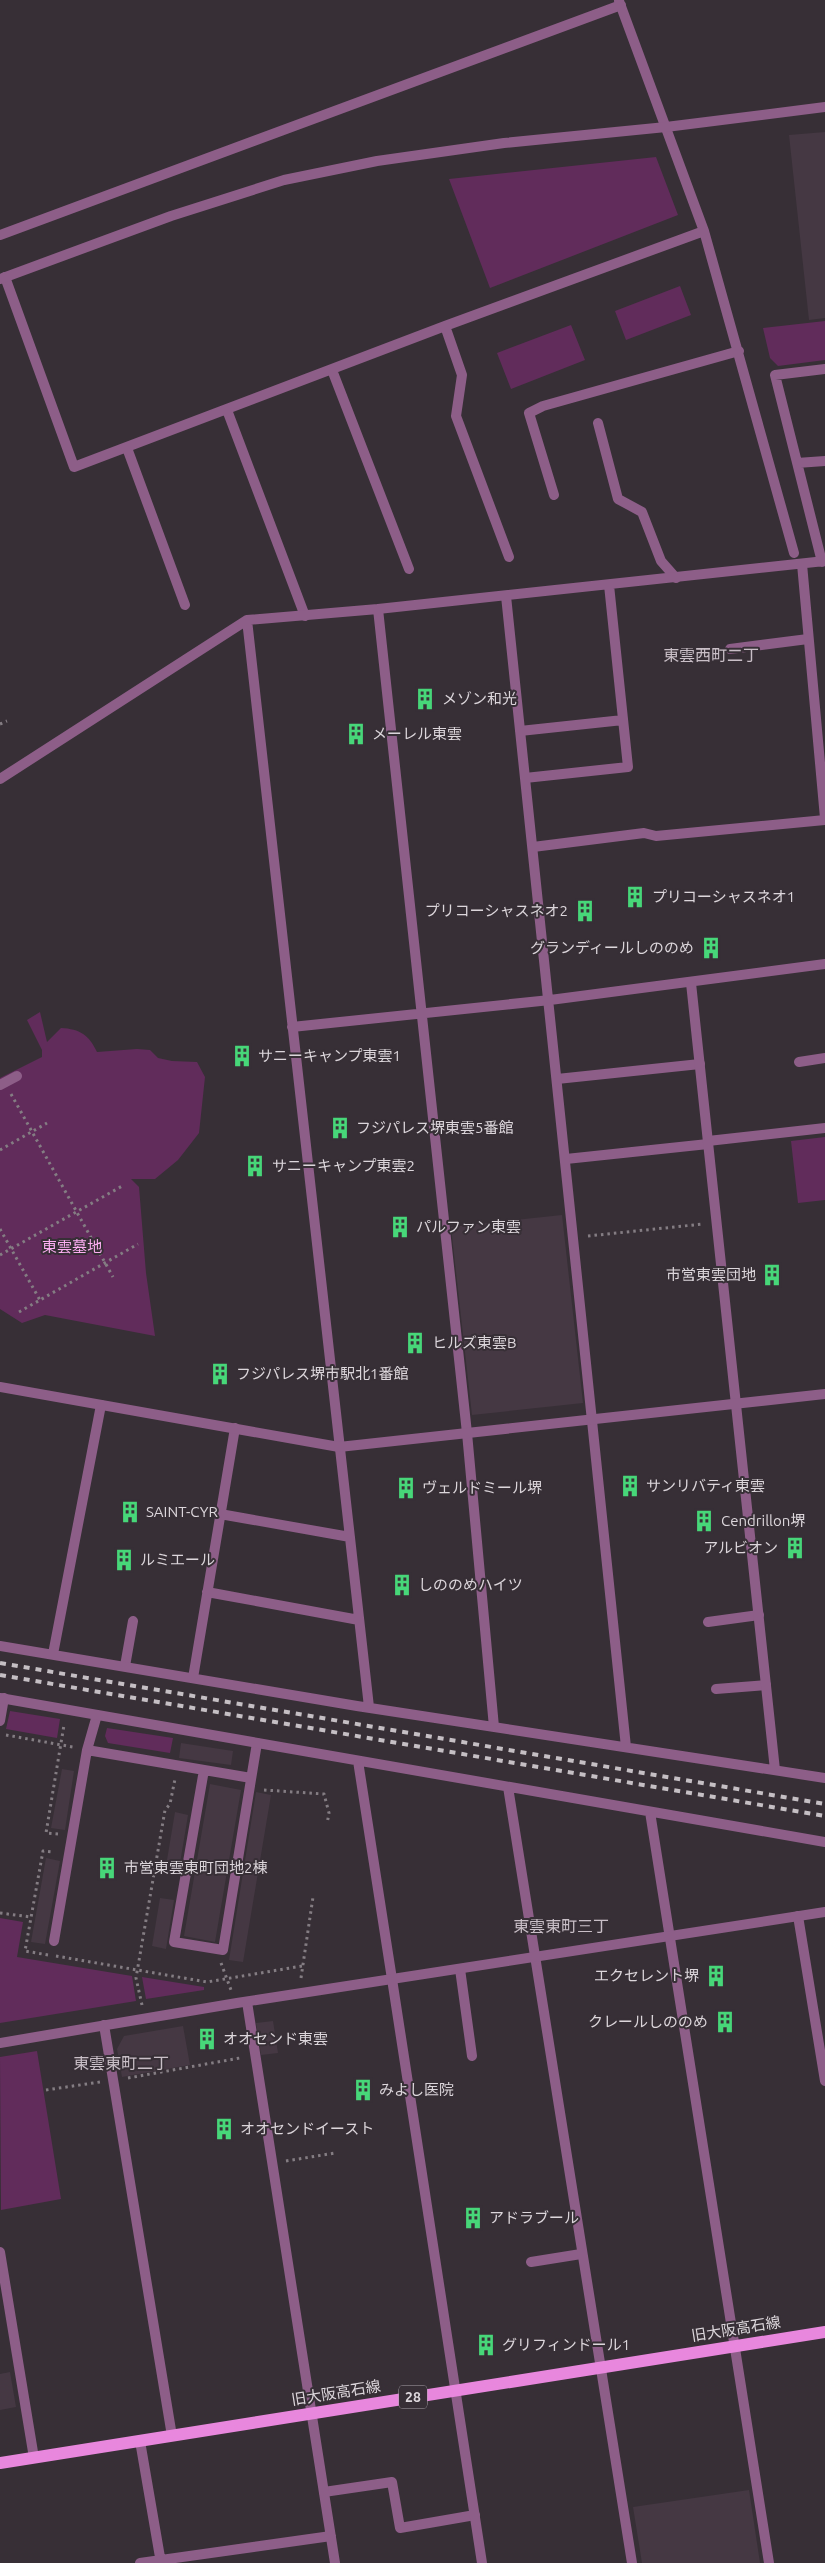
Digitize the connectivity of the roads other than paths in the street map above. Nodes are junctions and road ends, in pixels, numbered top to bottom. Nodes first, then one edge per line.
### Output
1 (620, 3) edge
2 (825, 108) edge
3 (666, 127) junction
4 (704, 232) junction
5 (0, 235) edge
6 (3, 278) edge
7 (445, 326) junction
8 (739, 351) junction
9 (825, 369) edge
10 (332, 370) junction
11 (227, 410) junction
12 (598, 422) dead end
13 (127, 448) junction
14 (825, 460) edge
15 (797, 463) junction
16 (554, 495) dead end
17 (794, 553) dead end
18 (509, 557) dead end
19 (823, 562) edge
20 (802, 564) junction
21 (409, 569) dead end
22 (676, 578) junction
23 (609, 585) junction
24 (506, 596) junction
25 (185, 605) dead end
26 (378, 610) junction
27 (305, 616) junction
28 (247, 620) junction
29 (808, 640) junction
30 (730, 649) dead end
31 (623, 720) junction
32 (520, 731) junction
33 (526, 778) junction
34 (0, 779) edge
35 (825, 819) edge
36 (533, 847) junction
37 (825, 964) edge
38 (691, 983) junction
39 (550, 1000) junction
40 (422, 1013) junction
41 (292, 1027) junction
42 (825, 1058) edge
43 (799, 1062) dead end
44 (700, 1064) junction
45 (17, 1076) dead end
46 (558, 1079) junction
47 (2, 1084) edge
48 (825, 1128) edge
49 (708, 1142) junction
50 (566, 1159) junction
51 (0, 1387) edge
52 (825, 1394) edge
53 (736, 1404) junction
54 (101, 1405) junction
55 (592, 1419) junction
56 (235, 1428) junction
57 (467, 1433) junction
58 (339, 1447) junction
59 (220, 1514) junction
60 (350, 1537) junction
61 (208, 1592) junction
62 (759, 1615) junction
63 (359, 1620) junction
64 (133, 1621) dead end
65 (708, 1622) dead end
66 (0, 1646) edge
67 (54, 1654) junction
68 (125, 1666) junction
69 (193, 1678) junction
70 (766, 1685) junction
71 (716, 1689) dead end
72 (2, 1698) edge
73 (369, 1707) junction
74 (97, 1715) junction
75 (0, 1721) edge
76 (494, 1727) junction
77 (256, 1743) junction
78 (626, 1747) junction
79 (87, 1750) junction
80 (358, 1760) junction
81 (204, 1770) junction
82 (776, 1770) junction
83 (251, 1778) junction
84 (825, 1778) edge
85 (508, 1787) junction
86 (650, 1812) junction
87 (825, 1842) edge
88 (825, 1912) edge
89 (798, 1916) junction
90 (669, 1936) junction
91 (54, 1941) dead end
92 (535, 1957) junction
93 (460, 1969) junction
94 (392, 1979) junction
95 (242, 2003) junction
96 (104, 2025) junction
97 (0, 2043) edge
98 (472, 2056) dead end
99 (825, 2082) edge
100 (0, 2252) edge
101 (581, 2254) junction
102 (531, 2262) dead end
103 (825, 2332) edge
104 (734, 2346) junction
105 (600, 2368) junction
106 (456, 2391) junction
107 (312, 2414) junction
108 (172, 2436) junction
109 (140, 2441) junction
110 (34, 2458) junction
111 (0, 2463) edge
112 (324, 2492) junction
113 (475, 2515) junction
114 (331, 2536) junction
115 (161, 2561) edge
116 (140, 2563) edge
117 (335, 2563) edge
118 (482, 2563) edge
119 (632, 2563) edge
120 (768, 2563) edge

1 - 3 street
1 - 5 street
2 - 3 street
3 - 4 street
3 - 6 street
4 - 7 street
4 - 8 street
6 - 13 street
7 - 10 street
7 - 18 street
8 - 16 street
8 - 17 street
9 - 15 street
10 - 11 street
10 - 21 street
11 - 13 street
11 - 27 street
12 - 22 street
13 - 25 street
14 - 15 street
15 - 19 street
19 - 20 street
20 - 22 street
20 - 29 street
22 - 23 street
23 - 24 street
23 - 31 street
24 - 26 street
24 - 32 street
26 - 27 street
26 - 40 street
27 - 28 street
28 - 34 street
28 - 41 street
29 - 30 street
29 - 35 street
31 - 32 street
31 - 33 street
32 - 33 street
33 - 36 street
35 - 36 street
36 - 39 street
37 - 38 street
38 - 39 street
38 - 44 street
39 - 40 street
39 - 46 street
40 - 41 street
40 - 57 street
41 - 58 street
42 - 43 street
44 - 46 street
44 - 49 street
45 - 47 street
46 - 50 street
48 - 49 street
49 - 50 street
49 - 53 street
50 - 55 street
51 - 54 street
52 - 53 street
53 - 55 street
53 - 62 street
54 - 56 street
54 - 67 street
55 - 57 street
55 - 78 street
56 - 58 street
56 - 59 street
57 - 58 street
57 - 76 street
58 - 60 street
59 - 60 street
59 - 61 street
60 - 63 street
61 - 63 street
61 - 69 street
62 - 65 street
62 - 70 street
63 - 73 street
64 - 68 street
66 - 67 street
67 - 68 street
68 - 69 street
69 - 73 street
70 - 71 street
70 - 82 street
72 - 74 street
72 - 75 street
73 - 76 street
74 - 77 street
74 - 79 street
76 - 78 street
77 - 80 street
77 - 83 street
78 - 82 street
79 - 81 street
79 - 91 street
80 - 85 street
80 - 94 street
81 - 83 street
81 - 83 street
82 - 84 street
85 - 86 street
85 - 92 street
86 - 87 street
86 - 90 street
88 - 89 street
89 - 90 street
89 - 99 street
90 - 92 street
90 - 104 street
92 - 93 street
92 - 101 street
93 - 94 street
93 - 98 street
94 - 95 street
94 - 106 street
95 - 96 street
95 - 107 street
96 - 97 street
96 - 108 street
100 - 110 street
101 - 102 street
101 - 105 street
103 - 104 main road, 旧大阪高石線 / 28
104 - 105 main road, 旧大阪高石線 / 28
104 - 120 street
105 - 106 main road, 旧大阪高石線 / 28
105 - 119 street
106 - 107 main road, 旧大阪高石線 / 28
106 - 113 street
107 - 108 main road, 旧大阪高石線 / 28
107 - 112 street
108 - 109 main road, 旧大阪高石線 / 28
109 - 110 main road, 旧大阪高石線 / 28
109 - 115 street
110 - 111 main road, 旧大阪高石線 / 28
112 - 113 street
112 - 114 street
113 - 118 street
114 - 115 street
114 - 117 street
115 - 116 street

